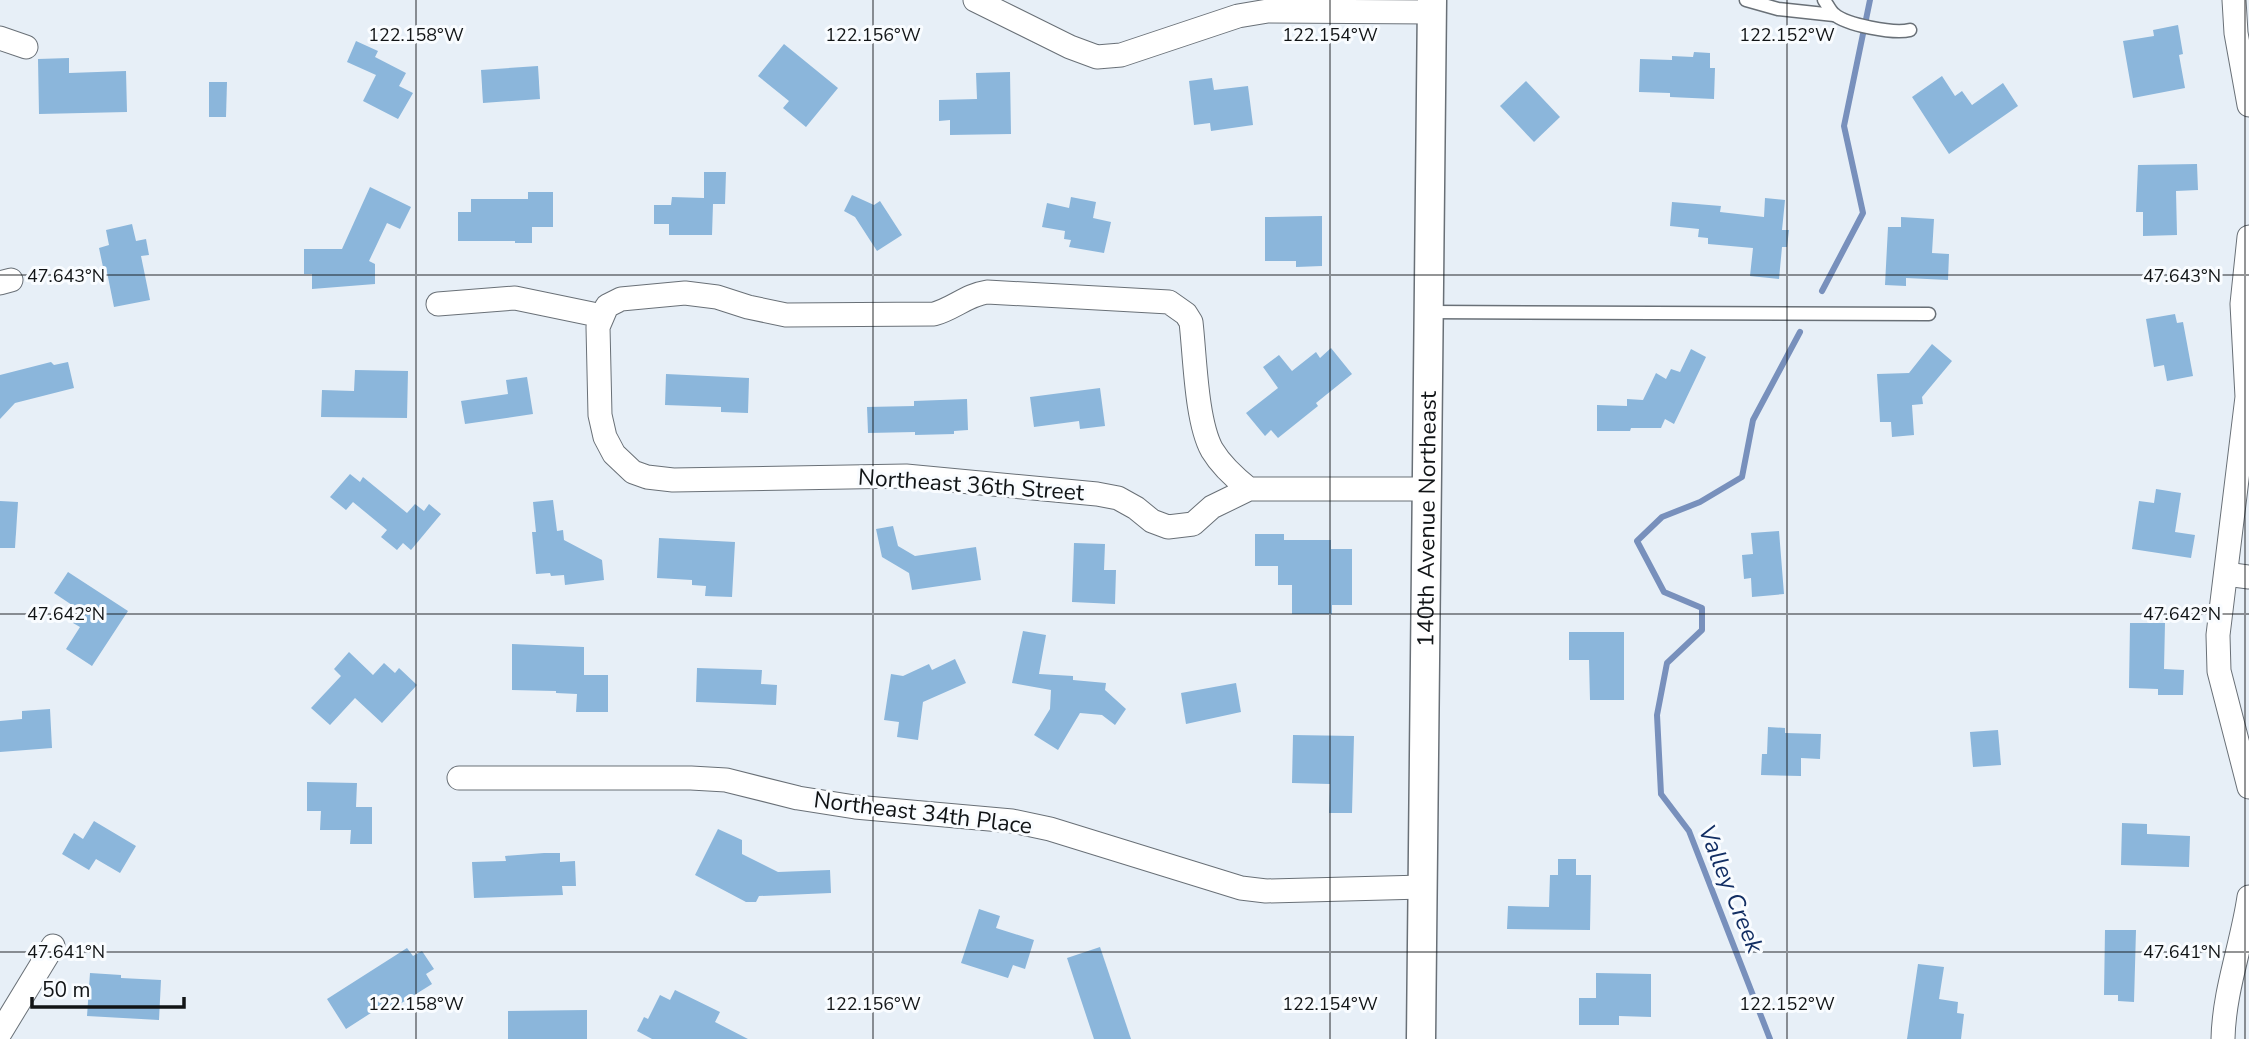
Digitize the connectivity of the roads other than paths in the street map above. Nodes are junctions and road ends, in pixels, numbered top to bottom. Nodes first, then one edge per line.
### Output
1 (975, 0) edge
2 (1745, 0) edge
3 (1824, 0) edge
4 (2234, 0) edge
5 (1432, 6) edge
6 (1834, 15) junction
7 (1910, 30) dead end
8 (0, 38) edge
9 (26, 47) dead end
10 (2249, 105) edge
11 (2248, 250) edge
12 (438, 304) dead end
13 (604, 311) junction
14 (1429, 312) junction
15 (1929, 314) dead end
16 (1249, 489) junction
17 (1427, 489) junction
18 (2237, 576) edge
19 (458, 778) dead end
20 (2249, 787) edge
21 (1423, 887) junction
22 (2249, 897) edge
23 (53, 946) dead end
24 (0, 1033) edge
25 (1421, 1039) edge
26 (2223, 1039) edge

1 - 5 street
2 - 6 lane
3 - 6 lane
4 - 10 street
5 - 14 street, 140th Avenue Northeast
6 - 7 lane
8 - 9 street
11 - 18 street
12 - 13 street
13 - 16 street
13 - 16 street, Northeast 36th Street
14 - 15 lane
14 - 17 street, 140th Avenue Northeast
16 - 17 street, Northeast 36th Street
17 - 21 street, 140th Avenue Northeast
18 - 20 street
19 - 21 street, Northeast 34th Place
21 - 25 street, 140th Avenue Northeast
22 - 26 street
23 - 24 street

